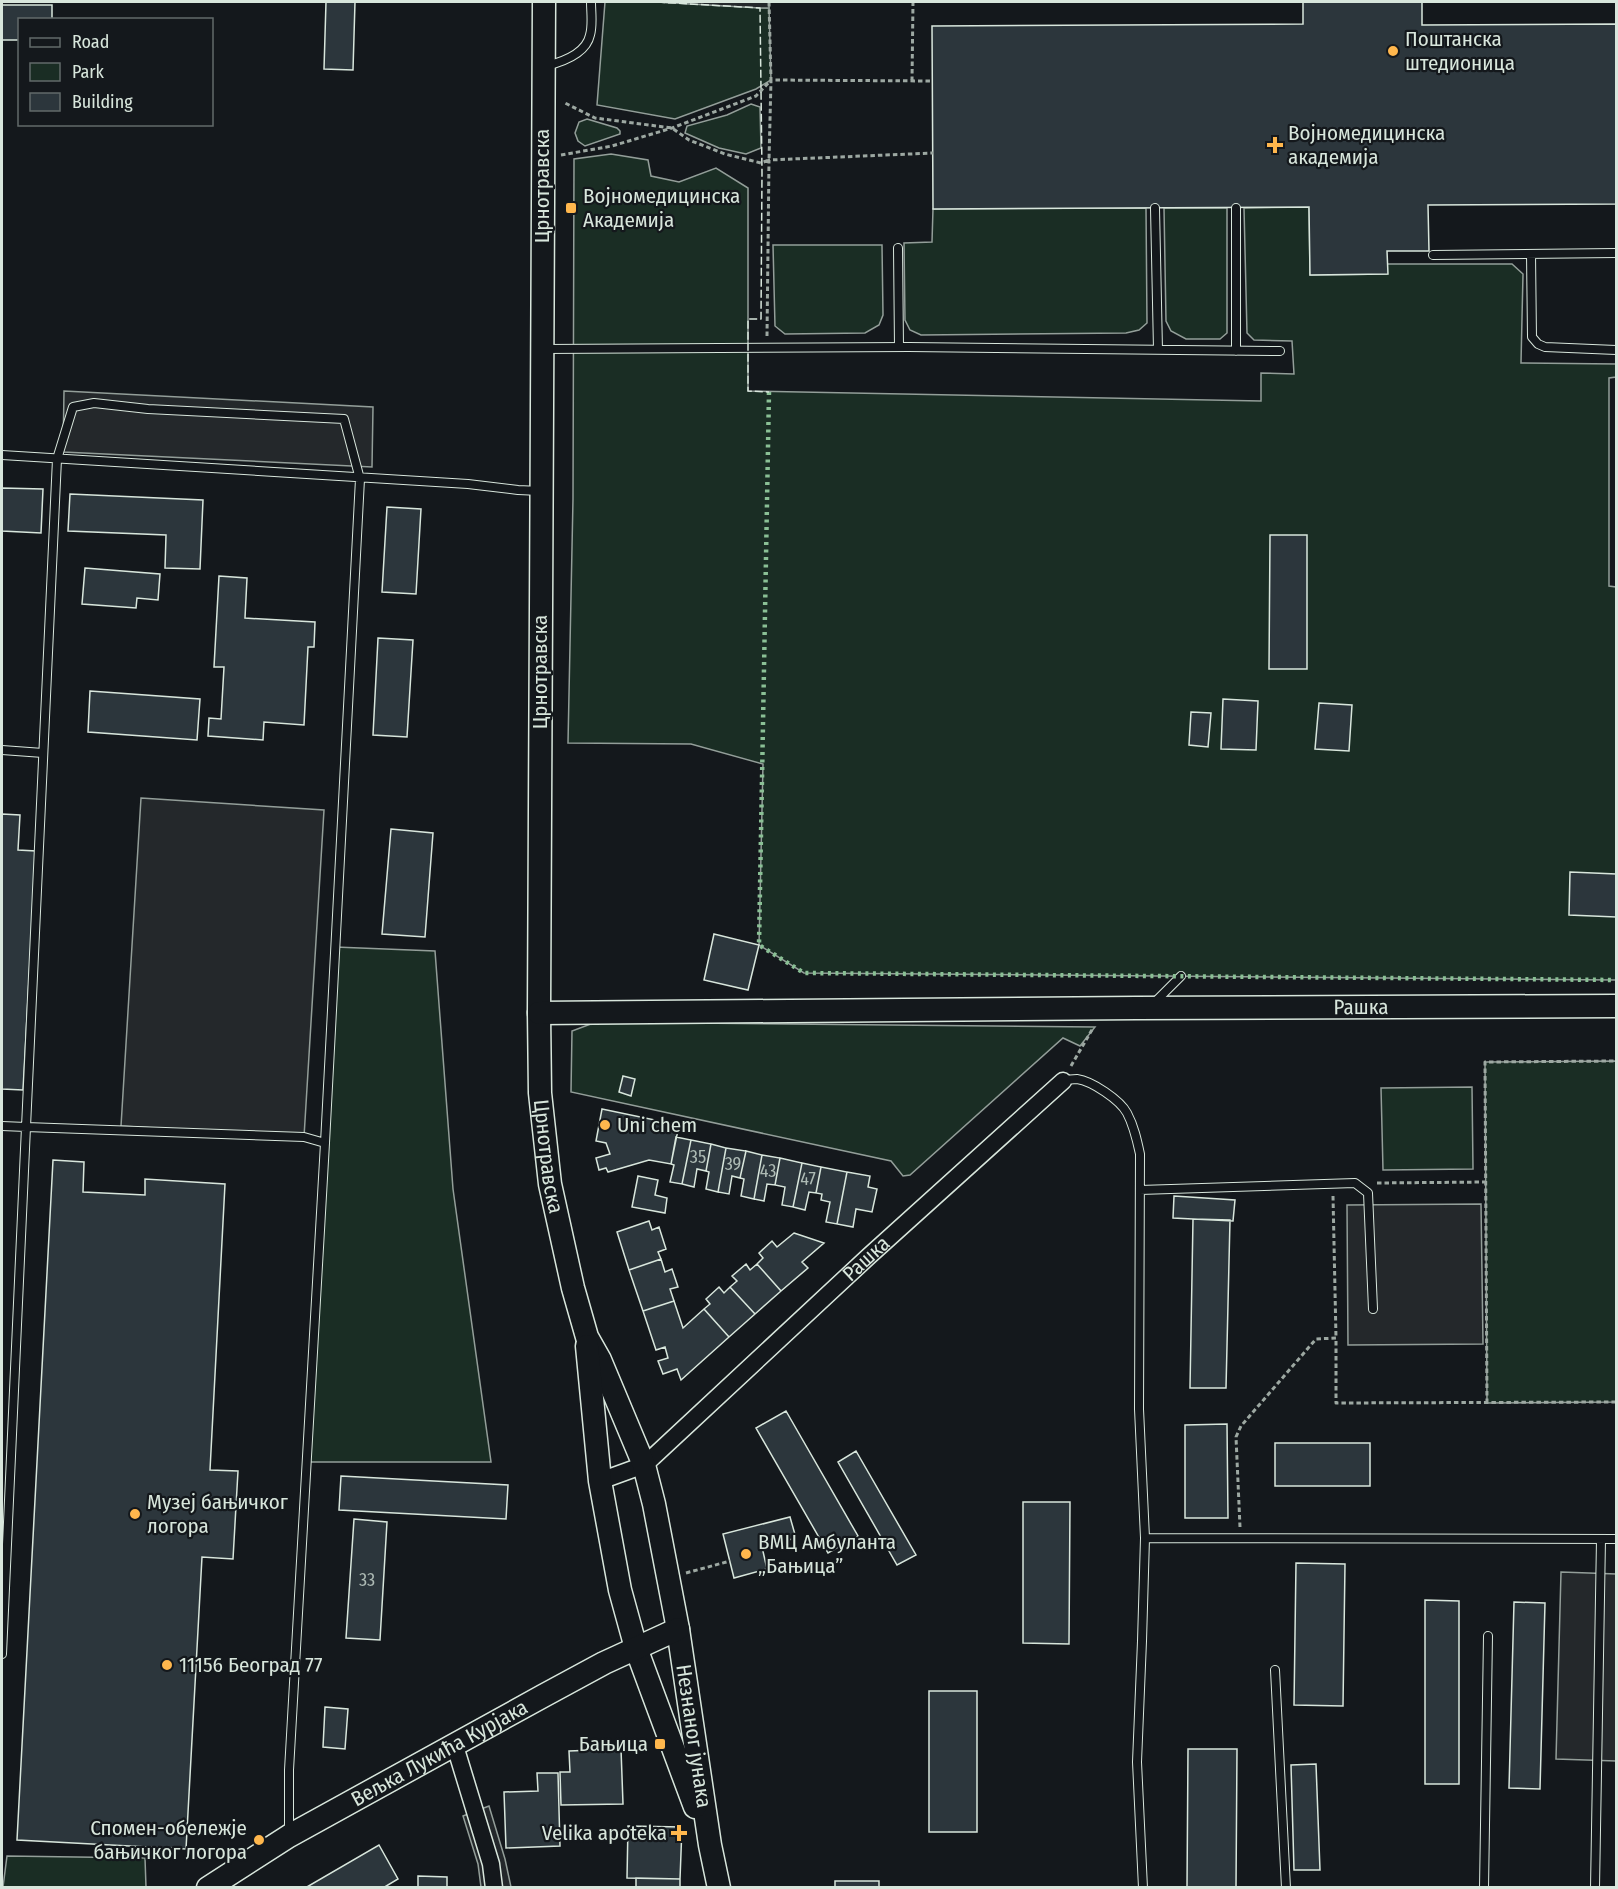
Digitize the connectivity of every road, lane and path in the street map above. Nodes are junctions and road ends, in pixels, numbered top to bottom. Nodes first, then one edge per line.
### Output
1 (544, 2) edge
2 (591, 2) edge
3 (769, 2) edge
4 (913, 2) edge
5 (543, 67) junction
6 (771, 80) junction
7 (912, 81) junction
8 (932, 81) dead end
9 (558, 100) dead end
10 (672, 128) junction
11 (933, 153) dead end
12 (558, 156) dead end
13 (769, 160) junction
14 (1155, 208) dead end
15 (1236, 208) dead end
16 (898, 248) dead end
17 (1617, 253) edge
18 (1532, 254) junction
19 (1433, 255) dead end
20 (899, 347) junction
21 (767, 348) junction
22 (541, 349) junction
23 (1158, 350) junction
24 (1617, 350) edge
25 (1236, 351) junction
26 (1280, 351) dead end
27 (2, 455) edge
28 (57, 459) junction
29 (360, 478) junction
30 (541, 491) junction
31 (2, 750) edge
32 (43, 753) junction
33 (1181, 976) dead end
34 (1617, 1006) edge
35 (1149, 1008) junction
36 (1104, 1009) junction
37 (539, 1013) junction
38 (1617, 1061) edge
39 (1063, 1081) junction
40 (2, 1126) edge
41 (27, 1127) junction
42 (325, 1143) junction
43 (1486, 1182) junction
44 (1355, 1183) junction
45 (1333, 1184) junction
46 (1140, 1190) junction
47 (1373, 1309) dead end
48 (587, 1337) junction
49 (1336, 1338) junction
50 (1617, 1402) edge
51 (1487, 1403) junction
52 (644, 1465) junction
53 (600, 1481) junction
54 (1145, 1538) junction
55 (1240, 1538) junction
56 (1601, 1539) junction
57 (1617, 1539) edge
58 (730, 1561) dead end
59 (682, 1575) dead end
60 (678, 1629) junction
61 (1488, 1636) dead end
62 (636, 1647) junction
63 (2, 1654) edge
64 (1275, 1670) dead end
65 (455, 1746) junction
66 (290, 1836) junction
67 (710, 1845) junction
68 (208, 1887) edge
69 (494, 1887) edge
70 (719, 1887) edge
71 (1143, 1887) edge
72 (1286, 1887) edge
73 (1484, 1887) edge
74 (1594, 1887) edge

1 - 5 main road, Црнотравска
2 - 5 lane
3 - 6 path
4 - 7 path
5 - 22 main road, Црнотравска
6 - 7 path
6 - 10 path
6 - 13 path
7 - 8 path
9 - 10 path
10 - 12 path
10 - 13 path
11 - 13 path
13 - 21 path
14 - 23 lane
15 - 25 lane
16 - 20 lane
17 - 18 lane
18 - 19 lane
18 - 24 lane
20 - 21 lane
20 - 23 lane
21 - 22 lane
22 - 30 main road, Црнотравска
23 - 25 lane
25 - 26 lane
27 - 28 lane
28 - 29 lane
28 - 29 lane
28 - 32 lane
29 - 30 lane
29 - 42 lane
30 - 37 main road, Црнотравска
31 - 32 lane
32 - 41 lane
33 - 35 lane
34 - 35 main road, Рашка
35 - 36 main road, Рашка
36 - 37 main road, Рашка
36 - 39 path
37 - 48 main road, Црнотравска
38 - 43 path
39 - 46 lane
39 - 52 street, Рашка
40 - 41 lane
41 - 42 lane
41 - 63 lane
42 - 66 lane
43 - 44 path
43 - 51 path
44 - 45 lane
44 - 47 lane
45 - 46 lane
45 - 49 path
46 - 54 lane
48 - 52 main road, Црнотравска
48 - 53 main road, Црнотравска
49 - 51 path
49 - 55 path
50 - 51 path
52 - 53 street, Рашка
52 - 60 main road, Црнотравска
53 - 62 main road, Црнотравска
54 - 55 lane
54 - 71 lane
55 - 56 lane
56 - 57 lane
56 - 74 lane
58 - 59 path
60 - 62 main road, Вељка Лукића Курјака
60 - 67 main road, Незнаног јунака
61 - 73 lane
62 - 65 main road, Вељка Лукића Курјака
62 - 67 main road, Незнаног јунака
64 - 72 lane
65 - 66 main road, Вељка Лукића Курјака
65 - 69 street
66 - 68 main road, Вељка Лукића Курјака
67 - 70 main road, Незнаног јунака

